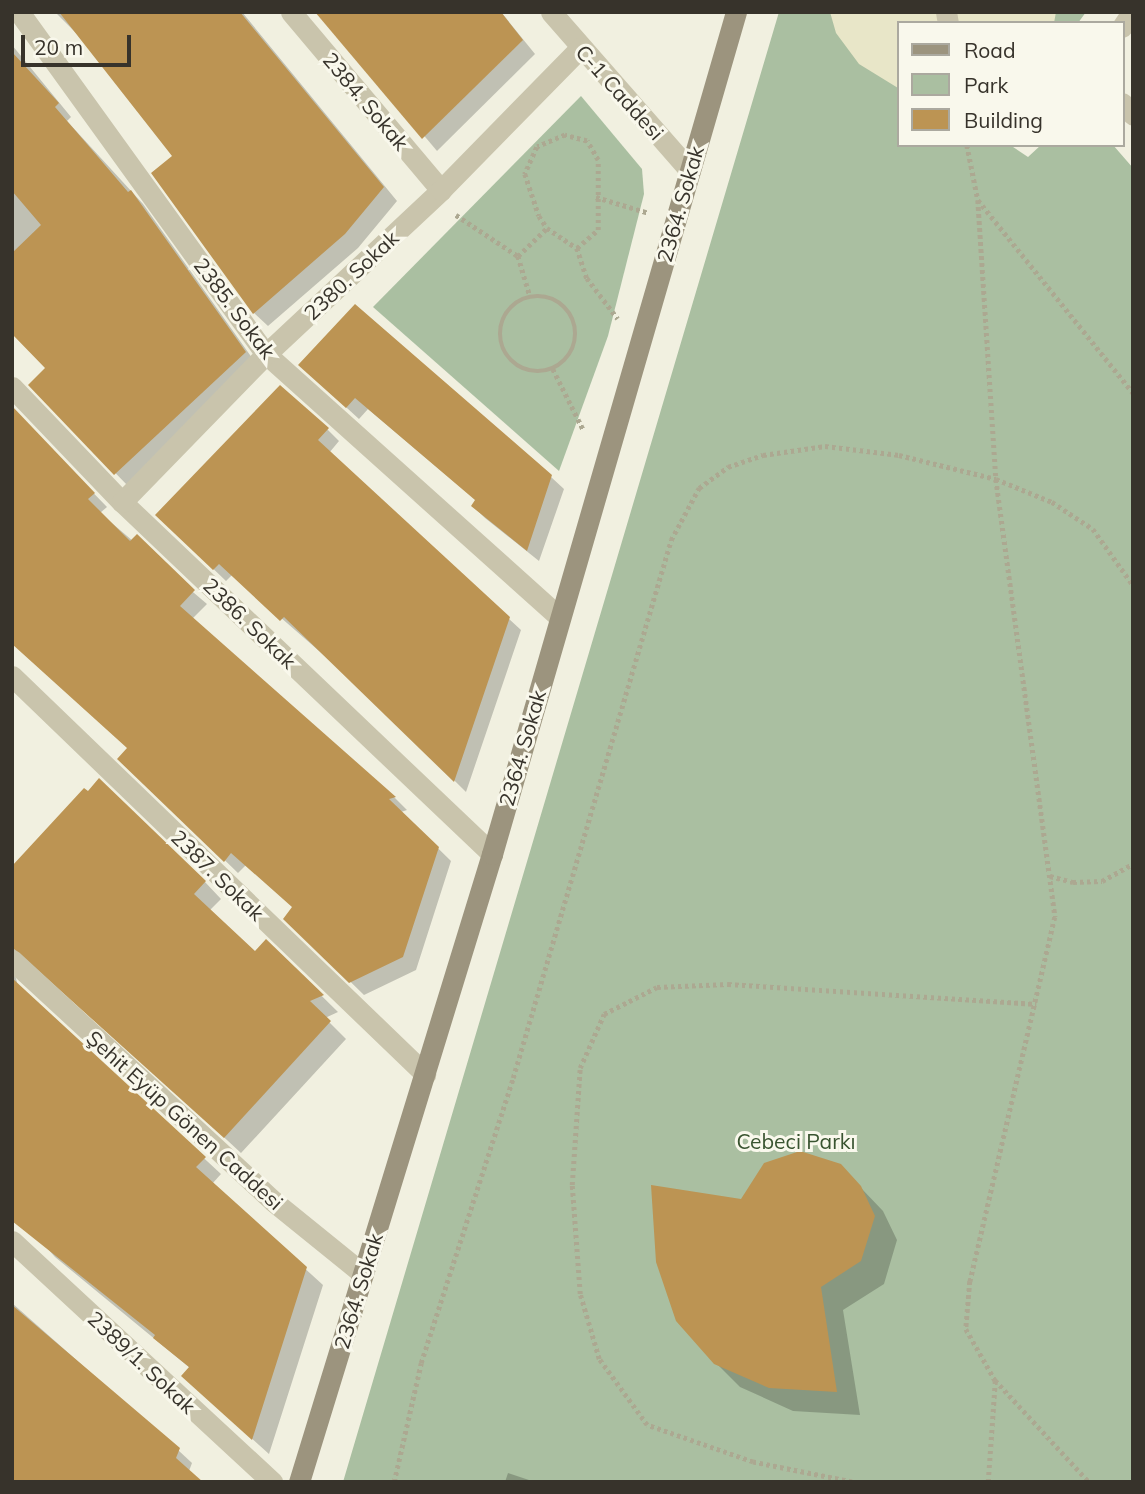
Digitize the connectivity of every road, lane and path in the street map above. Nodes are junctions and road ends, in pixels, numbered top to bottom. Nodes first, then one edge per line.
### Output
1 (19, 12) edge
2 (291, 12) edge
3 (551, 12) edge
4 (736, 12) edge
5 (580, 48) junction
6 (967, 147) edge
7 (690, 171) junction
8 (437, 194) junction
9 (596, 197) junction
10 (978, 200) junction
11 (675, 222) junction
12 (547, 228) junction
13 (578, 248) junction
14 (518, 256) junction
15 (530, 296) junction
16 (638, 347) junction
17 (266, 354) junction
18 (553, 369) junction
19 (12, 387) edge
20 (1133, 393) edge
21 (603, 470) junction
22 (996, 479) junction
23 (122, 502) junction
24 (1133, 585) edge
25 (560, 618) junction
26 (12, 676) edge
27 (492, 854) junction
28 (1133, 864) edge
29 (1050, 876) junction
30 (12, 960) edge
31 (1036, 1004) junction
32 (425, 1074) junction
33 (12, 1241) edge
34 (363, 1274) junction
35 (995, 1380) junction
36 (272, 1482) edge
37 (299, 1482) edge
38 (394, 1482) edge
39 (852, 1482) edge
40 (988, 1482) edge
41 (1089, 1482) edge

1 - 17 street, 2385. Sokak
2 - 8 street, 2384. Sokak
3 - 5 street, C-1 Caddesi
4 - 7 street, 2364. Sokak
5 - 7 street, C-1 Caddesi
5 - 8 street, 2380. Sokak
6 - 10 path
7 - 11 street, 2364. Sokak
8 - 14 path
8 - 17 street, 2380. Sokak
9 - 11 path
9 - 12 path
9 - 13 path
10 - 20 path
10 - 22 path
11 - 16 street, 2364. Sokak
12 - 13 path
12 - 14 path
13 - 16 path
14 - 15 path
15 - 18 path
15 - 18 path
16 - 21 street, 2364. Sokak
17 - 23 street, 2380. Sokak
17 - 25 street, 2385. Sokak
18 - 21 path
19 - 23 street, 2386. Sokak
21 - 25 street, 2364. Sokak
22 - 24 path
22 - 29 path
22 - 38 path
23 - 27 street, 2386. Sokak
25 - 27 street, 2364. Sokak
26 - 32 street, 2387. Sokak
27 - 32 street, 2364. Sokak
28 - 29 path
29 - 31 path
30 - 34 street, Şehit Eyüp Gönen Caddesi
31 - 35 path
31 - 39 path
32 - 34 street, 2364. Sokak
33 - 36 street, 2389/1. Sokak
34 - 37 street, 2364. Sokak
35 - 40 path
35 - 41 path

